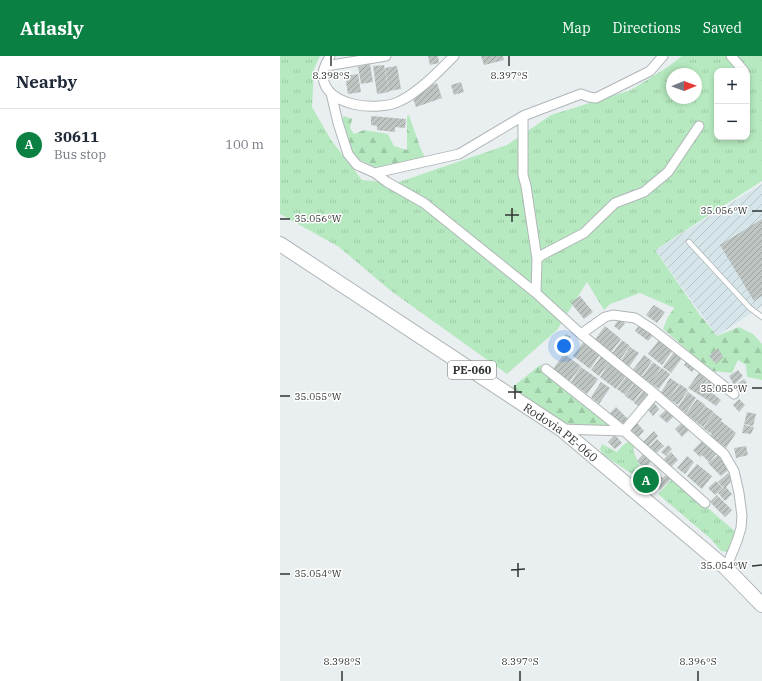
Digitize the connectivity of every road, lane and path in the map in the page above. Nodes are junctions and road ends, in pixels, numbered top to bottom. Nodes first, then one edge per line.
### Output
1 (330, 56) edge
2 (386, 56) edge
3 (454, 56) edge
4 (663, 56) edge
5 (731, 56) edge
6 (326, 66) junction
7 (741, 68) edge
8 (331, 93) junction
9 (523, 116) junction
10 (699, 126) dead end
11 (375, 173) junction
12 (689, 242) dead end
13 (280, 244) edge
14 (537, 259) junction
15 (536, 293) junction
16 (762, 317) edge
17 (581, 334) junction
18 (546, 369) dead end
19 (655, 394) junction
20 (734, 394) dead end
21 (561, 428) junction
22 (624, 432) junction
23 (705, 503) dead end
24 (726, 568) junction
25 (762, 605) edge

1 - 6 street
2 - 6 street
3 - 8 street
4 - 9 street
5 - 7 street
6 - 8 street
8 - 11 street
9 - 11 street
9 - 14 street
10 - 14 street
11 - 15 street
12 - 16 lane
13 - 21 main road, Rodovia PE-060 / PE-060
14 - 15 street
15 - 17 street
17 - 19 street
17 - 20 street
18 - 22 street
19 - 22 street
19 - 24 street
21 - 22 street
21 - 24 main road, Rodovia PE-060 / PE-060
22 - 23 street
24 - 25 main road, Rodovia PE-060 / PE-060

